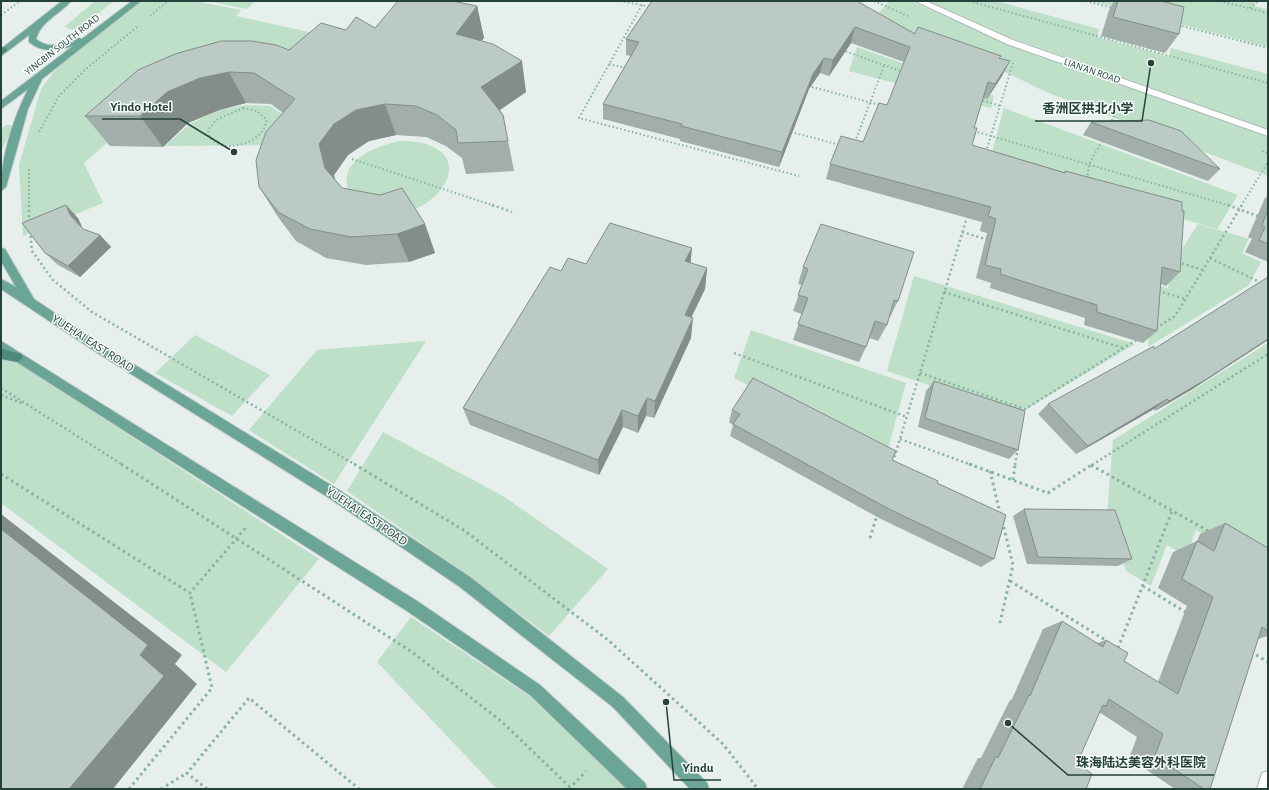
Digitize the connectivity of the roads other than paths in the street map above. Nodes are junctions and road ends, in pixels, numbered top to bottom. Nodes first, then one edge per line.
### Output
1 (67, 1) edge
2 (137, 1) edge
3 (919, 1) edge
4 (46, 19) junction
5 (96, 32) junction
6 (2, 51) edge
7 (39, 76) junction
8 (1, 106) edge
9 (1268, 133) edge
10 (1, 187) edge
11 (1, 252) edge
12 (1, 283) edge
13 (31, 303) junction
14 (1, 346) edge
15 (1, 354) edge
16 (17, 357) junction
17 (1268, 780) edge
18 (639, 789) edge
19 (701, 789) edge
20 (1265, 789) edge

1 - 4 main road
2 - 5 main road, YINGBIN SOUTH ROAD
3 - 9 street, LIAN'AN ROAD
4 - 5 main road
4 - 6 main road
5 - 7 main road, YINGBIN SOUTH ROAD
7 - 8 main road, YINGBIN SOUTH ROAD
7 - 10 main road
11 - 13 main road
12 - 13 main road, YUEHAI EAST ROAD
13 - 19 main road, YUEHAI EAST ROAD
14 - 16 main road
15 - 16 highway
16 - 18 main road
17 - 20 street

